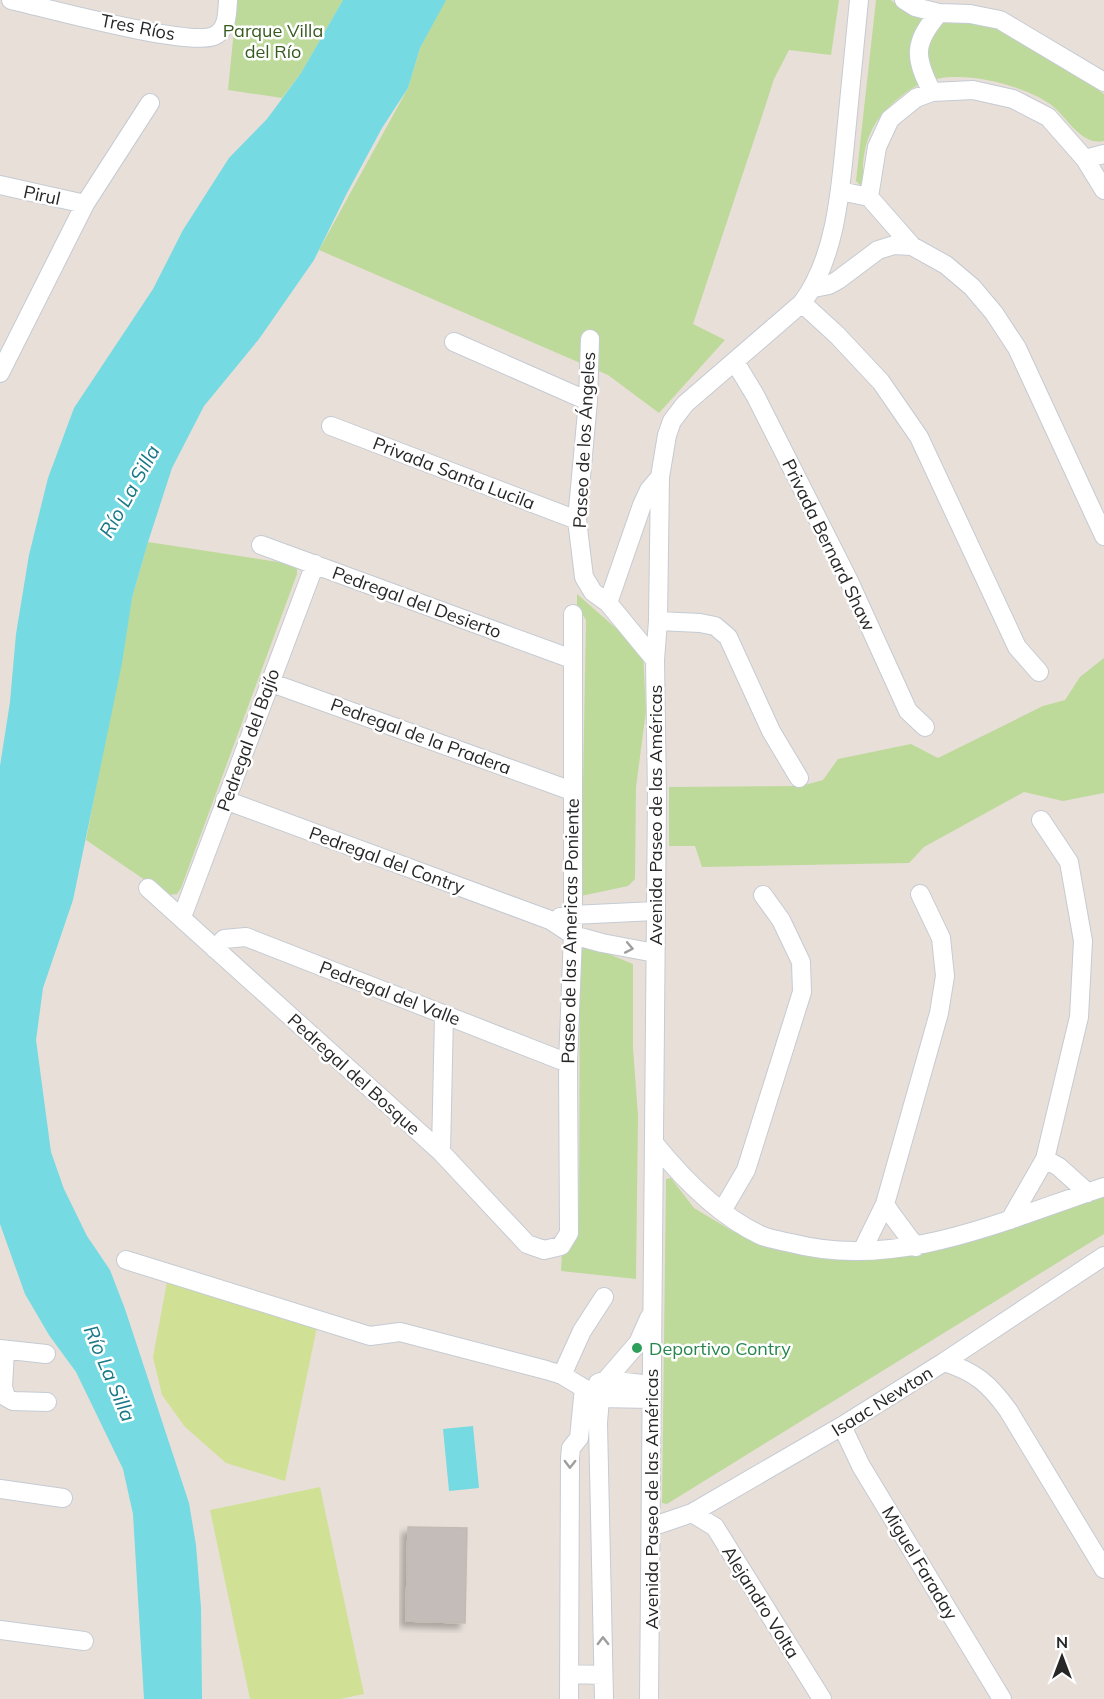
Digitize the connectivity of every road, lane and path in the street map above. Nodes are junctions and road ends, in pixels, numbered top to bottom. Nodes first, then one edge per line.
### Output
1 (11, 0) edge
2 (228, 0) edge
3 (859, 0) edge
4 (904, 0) edge
5 (939, 13) junction
6 (1104, 82) edge
7 (932, 92) junction
8 (150, 103) dead end
9 (1104, 154) edge
10 (1085, 159) junction
11 (0, 185) edge
12 (1104, 190) edge
13 (840, 191) junction
14 (869, 197) junction
15 (85, 204) junction
16 (912, 246) junction
17 (814, 288) junction
18 (802, 303) junction
19 (590, 339) dead end
20 (454, 342) dead end
21 (735, 362) junction
22 (0, 373) edge
23 (588, 401) junction
24 (331, 426) dead end
25 (660, 477) junction
26 (577, 520) junction
27 (1104, 536) edge
28 (261, 545) dead end
29 (315, 564) junction
30 (608, 603) junction
31 (573, 614) dead end
32 (658, 621) junction
33 (572, 659) junction
34 (655, 660) junction
35 (1039, 672) dead end
36 (269, 682) junction
37 (925, 727) dead end
38 (800, 778) dead end
39 (572, 791) junction
40 (225, 800) junction
41 (1041, 820) dead end
42 (148, 888) dead end
43 (920, 894) dead end
44 (763, 895) dead end
45 (655, 911) junction
46 (572, 915) junction
47 (182, 917) junction
48 (550, 920) junction
49 (573, 935) junction
50 (215, 949) junction
51 (655, 953) junction
52 (444, 1015) junction
53 (568, 1063) junction
54 (654, 1143) junction
55 (441, 1152) junction
56 (1045, 1159) junction
57 (1096, 1190) edge
58 (885, 1204) junction
59 (722, 1211) junction
60 (1010, 1220) junction
61 (561, 1246) joint
62 (916, 1246) junction
63 (862, 1251) junction
64 (126, 1260) dead end
65 (1102, 1263) edge
66 (604, 1297) dead end
67 (651, 1311) junction
68 (3, 1349) edge
69 (46, 1354) dead end
70 (944, 1362) junction
71 (562, 1375) junction
72 (597, 1389) junction
73 (652, 1392) junction
74 (47, 1402) dead end
75 (842, 1426) junction
76 (0, 1489) edge
77 (63, 1498) dead end
78 (692, 1513) junction
79 (651, 1527) junction
80 (1104, 1569) edge
81 (0, 1630) edge
82 (84, 1641) dead end
83 (569, 1674) junction
84 (603, 1675) junction
85 (569, 1699) edge
86 (604, 1699) edge
87 (649, 1699) edge
88 (822, 1699) edge
89 (1002, 1699) edge

1 - 2 street, Tres Ríos
3 - 13 street, Avenida Paseo de las Américas
4 - 5 street
5 - 6 street
5 - 7 street
7 - 10 street
7 - 14 street
8 - 15 street
9 - 10 street
10 - 12 street
11 - 15 street, Pirul
13 - 14 street
13 - 17 street, Avenida Paseo de las Américas
14 - 16 street
15 - 22 street
16 - 17 street
16 - 27 street
17 - 18 street, Avenida Paseo de las Américas
18 - 21 street, Avenida Paseo de las Américas
18 - 35 street
19 - 23 street, Paseo de los Ángeles
20 - 23 street
21 - 25 street, Avenida Paseo de las Américas
21 - 37 street, Privada Bernard Shaw
23 - 26 street, Paseo de los Ángeles
24 - 26 street, Privada Santa Lucila
25 - 30 street
25 - 32 street, Avenida Paseo de las Américas
26 - 30 street, Paseo de los Ángeles
28 - 29 street, Pedregal del Desierto
29 - 33 street, Pedregal del Desierto
29 - 36 street, Pedregal del Bajío
30 - 34 street, Paseo de los Ángeles
31 - 33 street, Paseo de las Americas Poniente
32 - 34 street, Avenida Paseo de las Américas
32 - 38 street
33 - 39 street, Paseo de las Americas Poniente
34 - 45 street, Avenida Paseo de las Américas
36 - 39 street, Pedregal de la Pradera
36 - 40 street, Pedregal del Bajío
39 - 46 street, Paseo de las Americas Poniente
40 - 47 street, Pedregal del Bajío
40 - 48 street, Pedregal del Contry
41 - 56 street
42 - 47 street, Pedregal del Bosque
43 - 58 street
44 - 59 street
45 - 46 street
45 - 51 street, Avenida Paseo de las Américas
46 - 48 street
46 - 49 street, Paseo de las Americas Poniente
47 - 50 street, Pedregal del Bosque
48 - 49 street, Pedregal del Contry
49 -> 51 street, Pedregal del Contry
49 - 53 street, Paseo de las Americas Poniente
50 - 52 street, Pedregal del Valle
50 - 55 street, Pedregal del Bosque
51 - 54 street, Avenida Paseo de las Américas
52 - 53 street, Pedregal del Valle
52 - 55 street
53 - 61 street, Paseo de las Americas Poniente
54 - 59 street
54 - 67 street, Avenida Paseo de las Américas
55 - 61 street, Pedregal del Bosque
56 - 57 street
56 - 60 street
57 - 60 street
58 - 62 street
58 - 63 street
59 - 63 street
60 - 62 street
62 - 63 street
64 - 71 street
65 - 70 street, Isaac Newton
66 - 71 street
67 - 72 street
67 - 73 street, Avenida Paseo de las Américas
68 - 69 street
68 - 74 street
70 - 75 street, Isaac Newton
70 - 80 street
71 - 72 street
72 - 73 street
72 -> 83 street
84 -> 72 street
73 - 79 street, Avenida Paseo de las Américas
75 - 78 street, Isaac Newton
75 - 89 street, Miguel Faraday
76 - 77 street
78 - 79 street, Isaac Newton
78 - 88 street, Alejandro Volta
79 - 87 street, Avenida Paseo de las Américas
81 - 82 street
83 - 84 street
83 - 85 street
84 - 86 street

